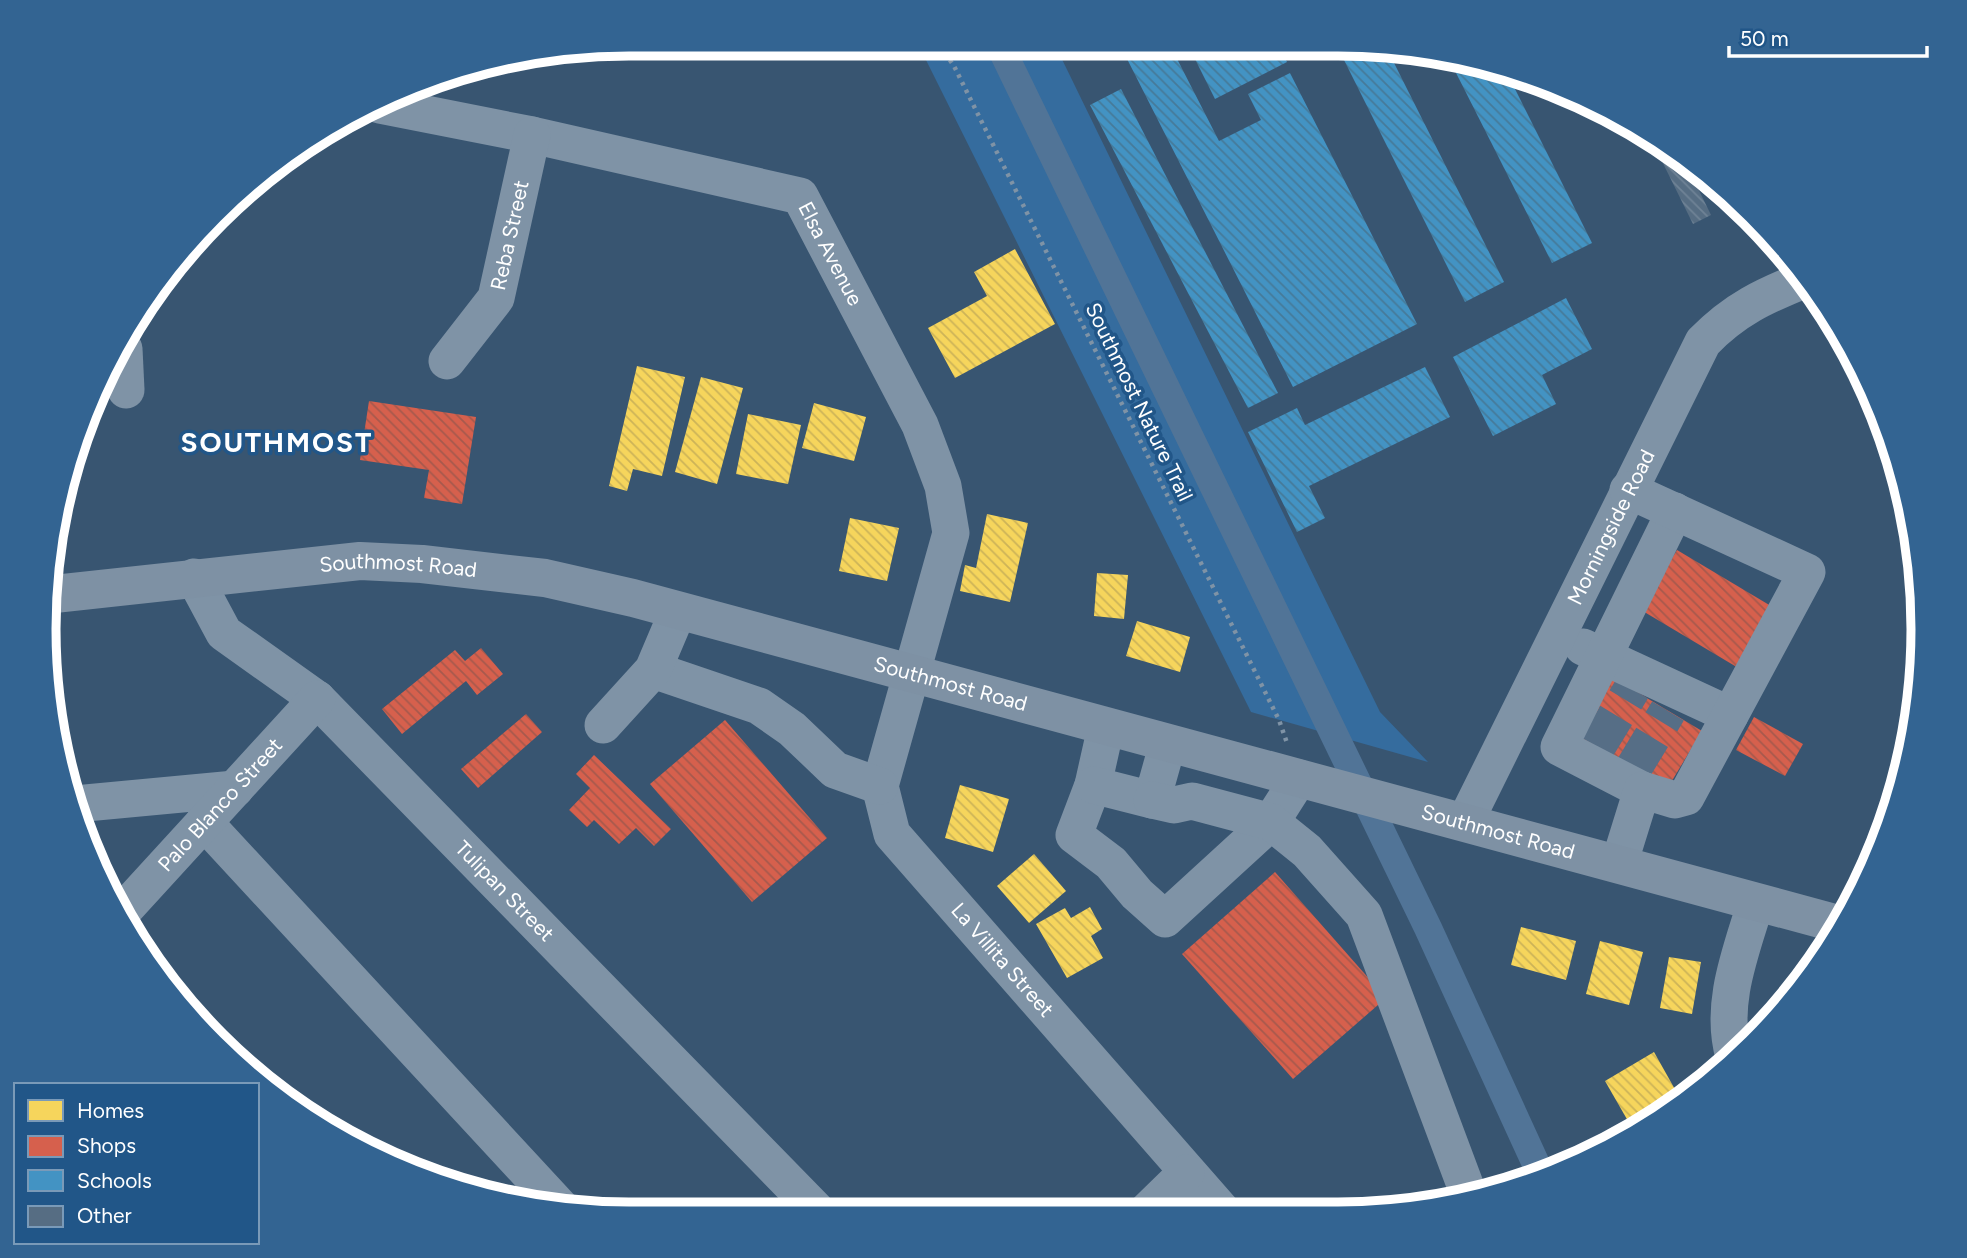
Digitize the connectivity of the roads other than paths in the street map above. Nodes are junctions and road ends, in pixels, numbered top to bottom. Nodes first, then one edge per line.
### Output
1 (393, 108) edge
2 (532, 135) junction
3 (1795, 283) edge
4 (124, 358) edge
5 (447, 361) dead end
6 (126, 390) dead end
7 (1628, 489) junction
8 (1675, 511) junction
9 (194, 578) junction
10 (57, 594) edge
11 (678, 611) junction
12 (1557, 634) junction
13 (1604, 657) junction
14 (653, 670) junction
15 (912, 674) junction
16 (317, 699) junction
17 (1730, 715) junction
18 (603, 725) dead end
19 (1106, 727) junction
20 (1168, 743) junction
21 (1299, 778) junction
22 (1634, 780) junction
23 (1093, 785) junction
24 (880, 786) junction
25 (235, 789) junction
26 (1152, 800) junction
27 (83, 803) edge
28 (1448, 818) junction
29 (204, 822) junction
30 (1271, 822) junction
31 (1619, 864) junction
32 (1756, 902) junction
33 (128, 906) edge
34 (1830, 922) edge
35 (1731, 1046) edge
36 (1186, 1173) junction
37 (1466, 1187) edge
38 (550, 1196) edge
39 (808, 1202) edge
40 (1156, 1202) edge
41 (1214, 1202) edge

1 - 2 street, Elsa Avenue
2 - 5 street, Reba Street
2 - 15 street, Elsa Avenue
3 - 7 street, Morningside Road
4 - 6 street
7 - 8 street
7 - 12 street, Morningside Road
8 - 13 street
8 - 17 street
9 - 10 main road, Southmost Road
9 - 11 main road, Southmost Road
9 - 16 street, Tulipan Street
11 - 14 street
11 - 15 main road, Southmost Road
12 - 13 street
12 - 28 street, Morningside Road
13 - 17 street
13 - 22 street
14 - 18 street
14 - 24 street
15 - 19 main road, Southmost Road
15 - 24 street, La Villita Street
16 - 25 street, Palo Blanco Street
16 - 39 street, Tulipan Street
17 - 22 street
19 - 20 main road, Southmost Road
19 - 23 street
20 - 21 main road, Southmost Road
20 - 26 street
21 - 28 main road, Southmost Road
21 - 30 street
22 - 31 street
23 - 26 street
23 - 30 street
24 - 36 street, La Villita Street
25 - 27 street
25 - 29 street, Palo Blanco Street
26 - 30 street
28 - 31 main road, Southmost Road
29 - 33 street, Palo Blanco Street
29 - 38 street
30 - 37 street
31 - 32 main road, Southmost Road
32 - 34 main road, Southmost Road
32 - 35 street
36 - 40 street
36 - 41 street, La Villita Street

